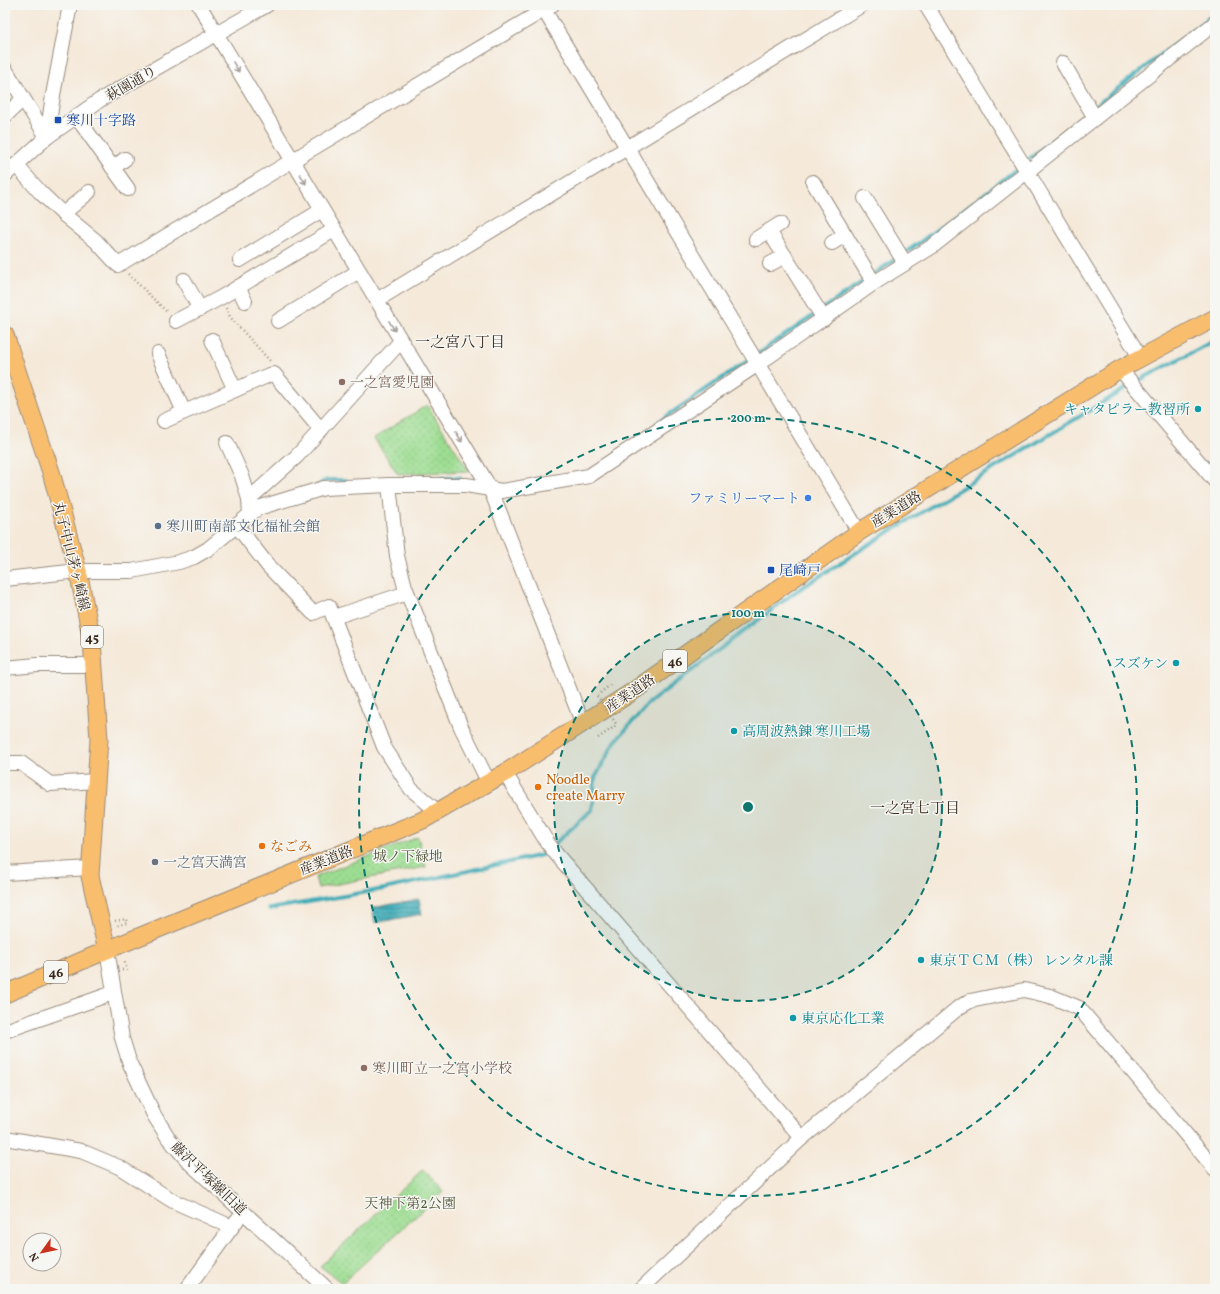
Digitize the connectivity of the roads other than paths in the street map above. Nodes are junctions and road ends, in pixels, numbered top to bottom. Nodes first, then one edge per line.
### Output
1 (70, 5) edge
2 (199, 5) edge
3 (267, 5) edge
4 (862, 5) edge
5 (926, 5) edge
6 (545, 7) edge
7 (1215, 23) edge
8 (216, 34) junction
9 (1063, 63) dead end
10 (5, 69) edge
11 (23, 98) junction
12 (5, 116) edge
13 (76, 116) junction
14 (1095, 118) junction
15 (47, 137) junction
16 (627, 148) junction
17 (125, 159) dead end
18 (292, 160) junction
19 (16, 165) junction
20 (113, 168) junction
21 (1028, 172) junction
22 (5, 175) edge
23 (128, 189) dead end
24 (814, 191) dead end
25 (89, 192) dead end
26 (865, 198) dead end
27 (322, 210) junction
28 (63, 214) junction
29 (334, 230) junction
30 (845, 235) junction
31 (756, 239) dead end
32 (832, 243) dead end
33 (784, 256) junction
34 (240, 260) dead end
35 (905, 263) junction
36 (770, 264) dead end
37 (359, 271) junction
38 (184, 280) dead end
39 (874, 283) junction
40 (238, 288) junction
41 (245, 300) dead end
42 (377, 300) junction
43 (200, 309) junction
44 (1215, 318) edge
45 (824, 319) junction
46 (176, 321) road end
47 (278, 321) dead end
48 (5, 335) edge
49 (212, 340) dead end
50 (401, 341) junction
51 (158, 354) dead end
52 (1140, 357) junction
53 (755, 359) junction
54 (1120, 369) junction
55 (235, 390) junction
56 (184, 412) junction
57 (164, 421) dead end
58 (321, 430) junction
59 (227, 443) dead end
60 (1215, 481) edge
61 (389, 485) junction
62 (490, 488) junction
63 (250, 506) junction
64 (237, 526) junction
65 (859, 532) junction
66 (78, 571) junction
67 (5, 579) edge
68 (407, 594) junction
69 (334, 616) junction
70 (94, 665) junction
71 (5, 668) edge
72 (583, 724) junction
73 (5, 763) edge
74 (505, 773) junction
75 (96, 781) junction
76 (489, 783) junction
77 (438, 812) junction
78 (91, 868) junction
79 (5, 873) edge
80 (107, 950) junction
81 (113, 993) junction
82 (5, 994) edge
83 (5, 1032) edge
84 (5, 1138) edge
85 (802, 1138) junction
86 (1215, 1170) edge
87 (243, 1211) junction
88 (232, 1227) junction
89 (187, 1289) edge
90 (327, 1289) edge
91 (641, 1289) edge

1 - 15 street
2 - 8 street
3 - 8 street, 萩園通り
4 - 16 street
5 - 21 street
6 - 16 street
6 - 18 street
7 - 14 street
8 - 13 street, 萩園通り
8 -> 18 street
9 - 14 street
10 - 11 street
11 - 12 street
11 - 15 street
13 - 15 street, 萩園通り
13 - 20 street
14 - 21 street
15 - 19 street, 萩園通り
16 - 42 street
16 - 53 street
17 - 20 street
18 -> 27 street
18 - 28 street
19 - 22 street, 萩園通り
19 - 28 street
20 - 23 street
21 - 35 street
21 - 52 street
24 - 30 street
25 - 28 street
26 - 35 street
27 - 29 street
27 - 34 street
29 - 37 street
29 - 40 street
30 - 32 street
30 - 39 street
31 - 33 street
33 - 36 street
33 - 45 street
35 - 39 street
37 - 42 street
37 - 47 street
38 - 43 street
39 - 45 street
40 - 41 street
40 - 43 street
42 -> 50 street
43 - 46 street
44 - 52 main road, 産業道路 / 46
45 - 53 street
48 - 66 main road, 丸子中山茅ヶ崎線 / 45
49 - 55 street
50 - 58 street
50 -> 62 street
51 - 56 street
52 - 54 main road, 産業道路 / 46
53 - 62 street
53 - 65 street
54 - 60 street
54 - 65 main road, 産業道路 / 46
55 - 56 street
55 - 58 street
56 - 57 street
58 - 63 street
59 - 63 street
61 - 62 street
61 - 63 street
61 - 68 street
62 - 72 street
63 - 64 street
64 - 66 street
64 - 69 street
65 - 72 main road, 産業道路 / 46
66 - 67 street
66 - 70 main road, 丸子中山茅ヶ崎線 / 45
68 - 69 street
68 - 76 street
69 - 77 street
70 - 71 street
70 - 75 main road, 丸子中山茅ヶ崎線 / 45
72 - 74 main road, 産業道路 / 46
73 - 75 street
74 - 76 main road, 産業道路 / 46
74 - 85 street
75 - 78 main road, 丸子中山茅ヶ崎線 / 45
76 - 77 main road, 産業道路 / 46
77 - 80 main road, 産業道路 / 46
78 - 79 street
78 - 80 main road, 丸子中山茅ヶ崎線 / 45
80 - 81 street, 藤沢平塚線旧道
80 - 82 main road, 産業道路 / 46
81 - 83 street
81 - 87 street, 藤沢平塚線旧道
84 - 88 street
85 - 86 street
85 - 91 street
87 - 88 street
87 - 90 street, 藤沢平塚線旧道
88 - 89 street

